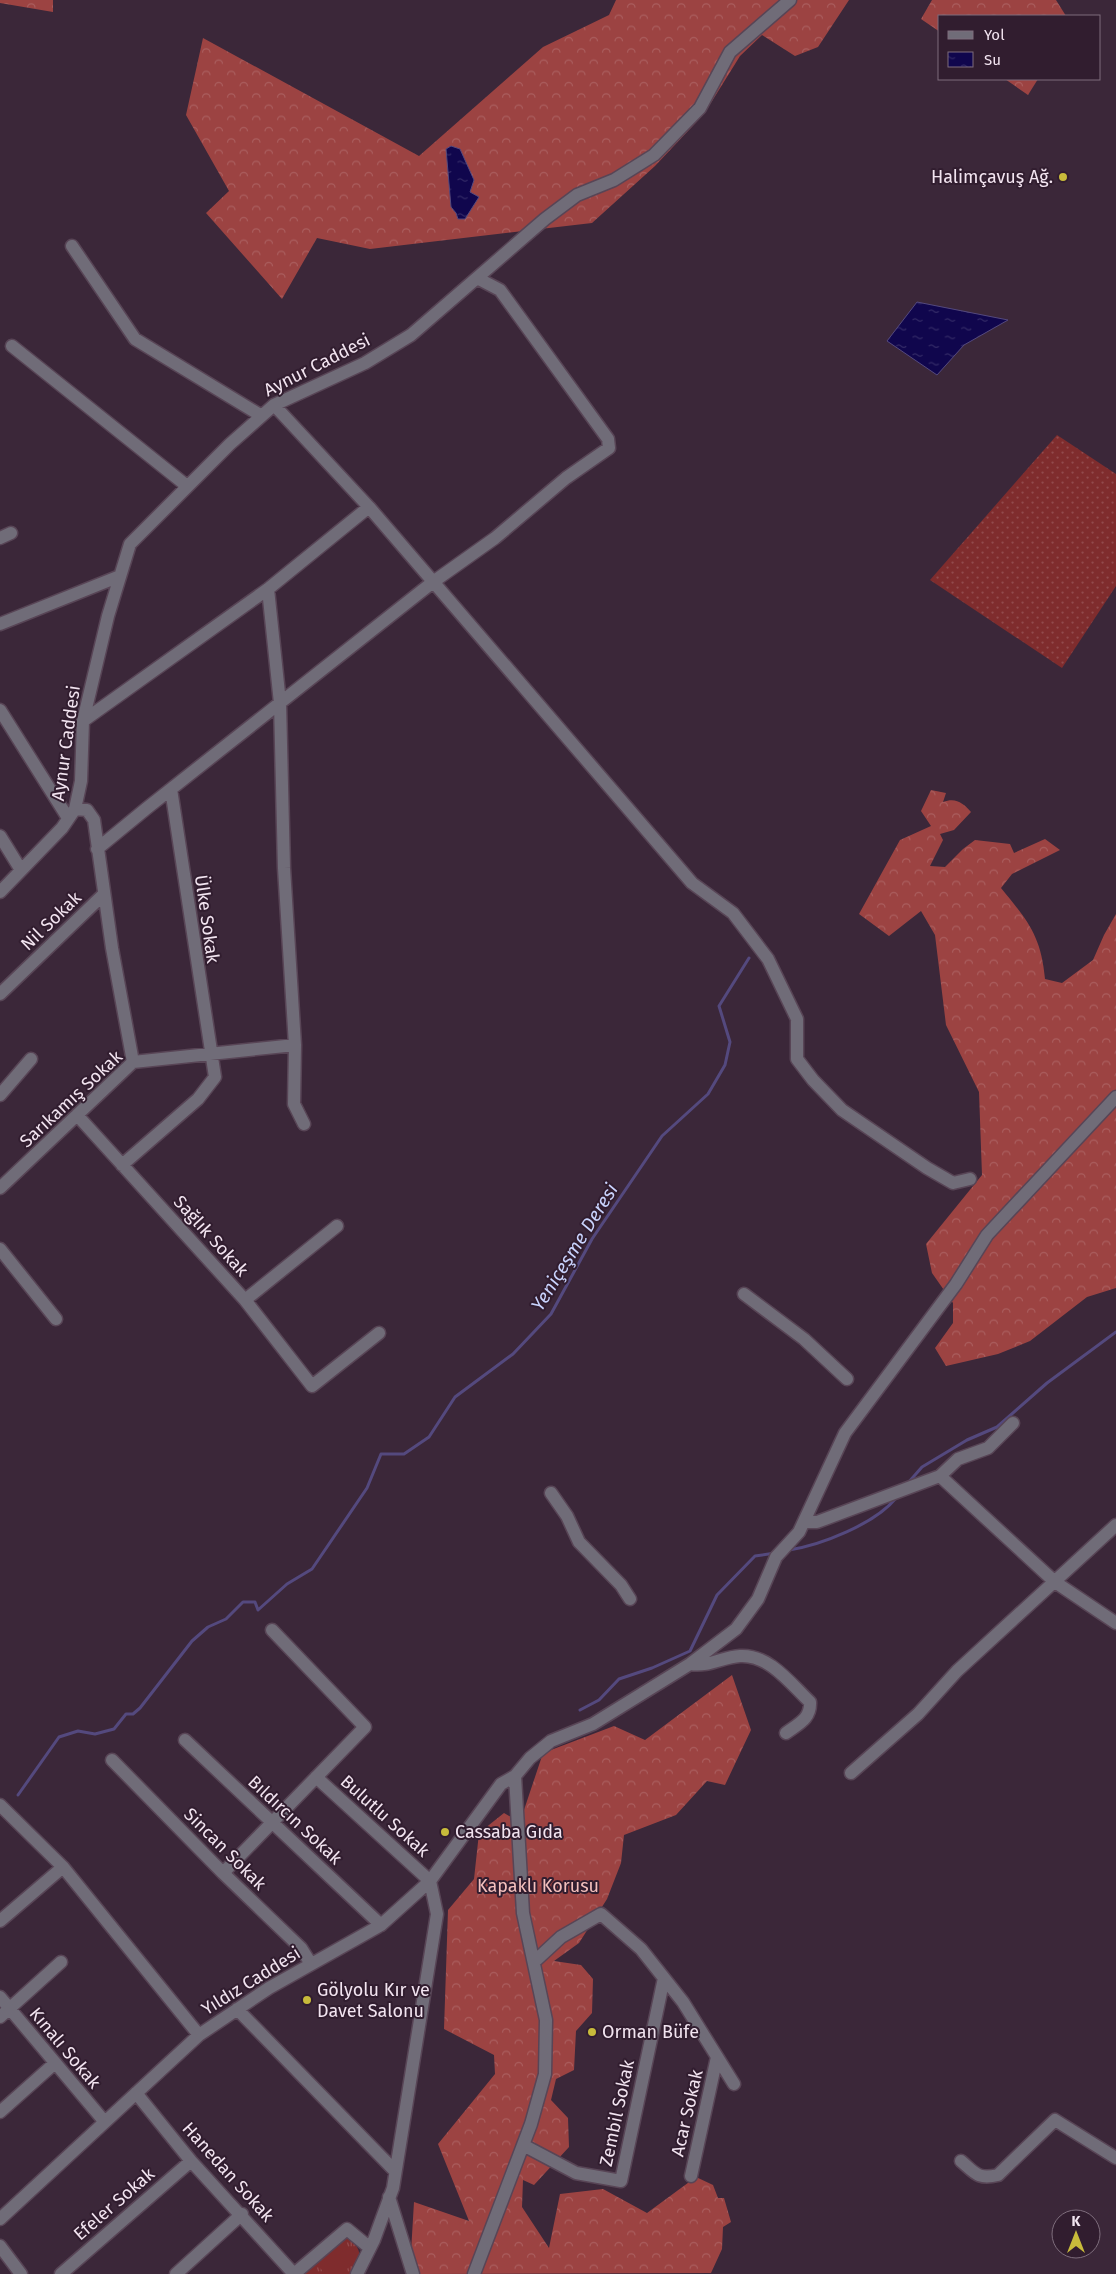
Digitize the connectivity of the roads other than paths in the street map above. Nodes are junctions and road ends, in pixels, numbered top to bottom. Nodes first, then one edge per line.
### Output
1 (790, 0) edge
2 (72, 246) dead end
3 (477, 278) junction
4 (12, 346) dead end
5 (274, 405) junction
6 (260, 415) junction
7 (187, 486) junction
8 (370, 507) junction
9 (120, 576) junction
10 (433, 582) junction
11 (268, 589) junction
12 (0, 624) edge
13 (280, 703) junction
14 (0, 710) edge
15 (83, 721) junction
16 (171, 789) junction
17 (72, 814) junction
18 (0, 836) edge
19 (98, 849) junction
20 (21, 870) junction
21 (0, 892) edge
22 (104, 894) junction
23 (0, 994) edge
24 (295, 1045) junction
25 (211, 1054) junction
26 (32, 1059) dead end
27 (133, 1062) junction
28 (0, 1095) edge
29 (1116, 1097) edge
30 (77, 1115) junction
31 (304, 1124) dead end
32 (122, 1165) junction
33 (970, 1179) dead end
34 (0, 1188) edge
35 (337, 1226) dead end
36 (0, 1249) edge
37 (744, 1294) dead end
38 (245, 1300) junction
39 (56, 1319) dead end
40 (379, 1333) dead end
41 (847, 1379) dead end
42 (1013, 1423) dead end
43 (940, 1476) junction
44 (551, 1493) dead end
45 (804, 1522) junction
46 (1116, 1525) edge
47 (1055, 1582) junction
48 (630, 1599) dead end
49 (1116, 1623) edge
50 (272, 1630) dead end
51 (690, 1664) junction
52 (786, 1733) dead end
53 (185, 1740) dead end
54 (112, 1760) dead end
55 (850, 1773) dead end
56 (515, 1776) junction
57 (316, 1777) junction
58 (0, 1805) edge
59 (272, 1822) junction
60 (63, 1868) junction
61 (223, 1873) junction
62 (430, 1881) junction
63 (0, 1921) edge
64 (381, 1925) junction
65 (61, 1962) dead end
66 (534, 1962) junction
67 (311, 1964) junction
68 (664, 1978) junction
69 (0, 1997) edge
70 (237, 2009) junction
71 (5, 2012) edge
72 (199, 2035) junction
73 (717, 2057) junction
74 (55, 2064) junction
75 (734, 2084) dead end
76 (136, 2093) junction
77 (0, 2112) edge
78 (104, 2121) junction
79 (523, 2145) junction
80 (1116, 2158) edge
81 (961, 2160) dead end
82 (191, 2161) junction
83 (395, 2172) junction
84 (690, 2176) dead end
85 (389, 2197) junction
86 (242, 2214) junction
87 (0, 2219) edge
88 (0, 2246) edge
89 (370, 2248) junction
90 (21, 2274) edge
91 (60, 2274) edge
92 (176, 2274) edge
93 (294, 2274) edge
94 (357, 2274) edge
95 (413, 2274) edge
96 (474, 2274) edge

1 - 3 street, Aynur Caddesi
2 - 6 street
3 - 5 street, Aynur Caddesi
3 - 10 street
4 - 7 street
5 - 6 street, Aynur Caddesi
5 - 8 street
6 - 7 street, Aynur Caddesi
7 - 9 street, Aynur Caddesi
8 - 10 street
8 - 11 street
9 - 12 street
9 - 15 street, Aynur Caddesi
10 - 13 street
10 - 33 street
11 - 13 street
11 - 15 street
13 - 16 street
13 - 24 street
14 - 17 street
15 - 17 street, Aynur Caddesi
16 - 19 street
16 - 25 street, Ülke Sokak
17 - 19 street
17 - 20 street, Aynur Caddesi
18 - 20 street
19 - 22 street
20 - 21 street, Aynur Caddesi
22 - 23 street, Nil Sokak
22 - 27 street
24 - 25 street, Sarıkamış Sokak
24 - 31 street
25 - 27 street, Sarıkamış Sokak
25 - 32 street, Ülke Sokak
26 - 28 street
27 - 30 street, Sarıkamış Sokak
29 - 45 street, Yıldız Caddesi
30 - 32 street, Sağlık Sokak
30 - 34 street, Sarıkamış Sokak
32 - 38 street, Sağlık Sokak
35 - 38 street
36 - 39 street
37 - 41 street
38 - 40 street, Sağlık Sokak
42 - 43 street
43 - 45 street
43 - 47 street
44 - 48 street
45 - 51 street, Yıldız Caddesi
46 - 47 street
47 - 49 street
47 - 55 street
50 - 57 street
51 - 52 street
51 - 56 street, Yıldız Caddesi
53 - 59 street, Bıldırcın Sokak
54 - 61 street, Sincan Sokak
56 - 62 street, Yıldız Caddesi
56 - 66 street
57 - 59 street
57 - 62 street, Bulutlu Sokak
58 - 60 street
59 - 61 street
59 - 64 street, Bıldırcın Sokak
60 - 63 street
60 - 72 street
61 - 67 street, Sincan Sokak
62 - 64 street, Yıldız Caddesi
62 - 83 street
64 - 67 street, Yıldız Caddesi
65 - 71 street
66 - 68 street
66 - 79 street
67 - 70 street, Yıldız Caddesi
68 - 73 street
68 - 79 street, Zembil Sokak
69 - 71 street, Kınalı Sokak
70 - 72 street, Yıldız Caddesi
70 - 83 street
71 - 74 street, Kınalı Sokak
72 - 76 street, Yıldız Caddesi
73 - 75 street
73 - 84 street, Acar Sokak
74 - 77 street
74 - 78 street, Kınalı Sokak
76 - 78 street, Yıldız Caddesi
76 - 82 street, Hanedan Sokak
78 - 87 street, Yıldız Caddesi
79 - 96 street
80 - 81 street
82 - 86 street, Hanedan Sokak
82 - 91 street, Efeler Sokak
83 - 85 street
85 - 89 street
85 - 95 street
86 - 92 street
86 - 93 street, Hanedan Sokak
88 - 90 street
89 - 93 street
89 - 94 street

